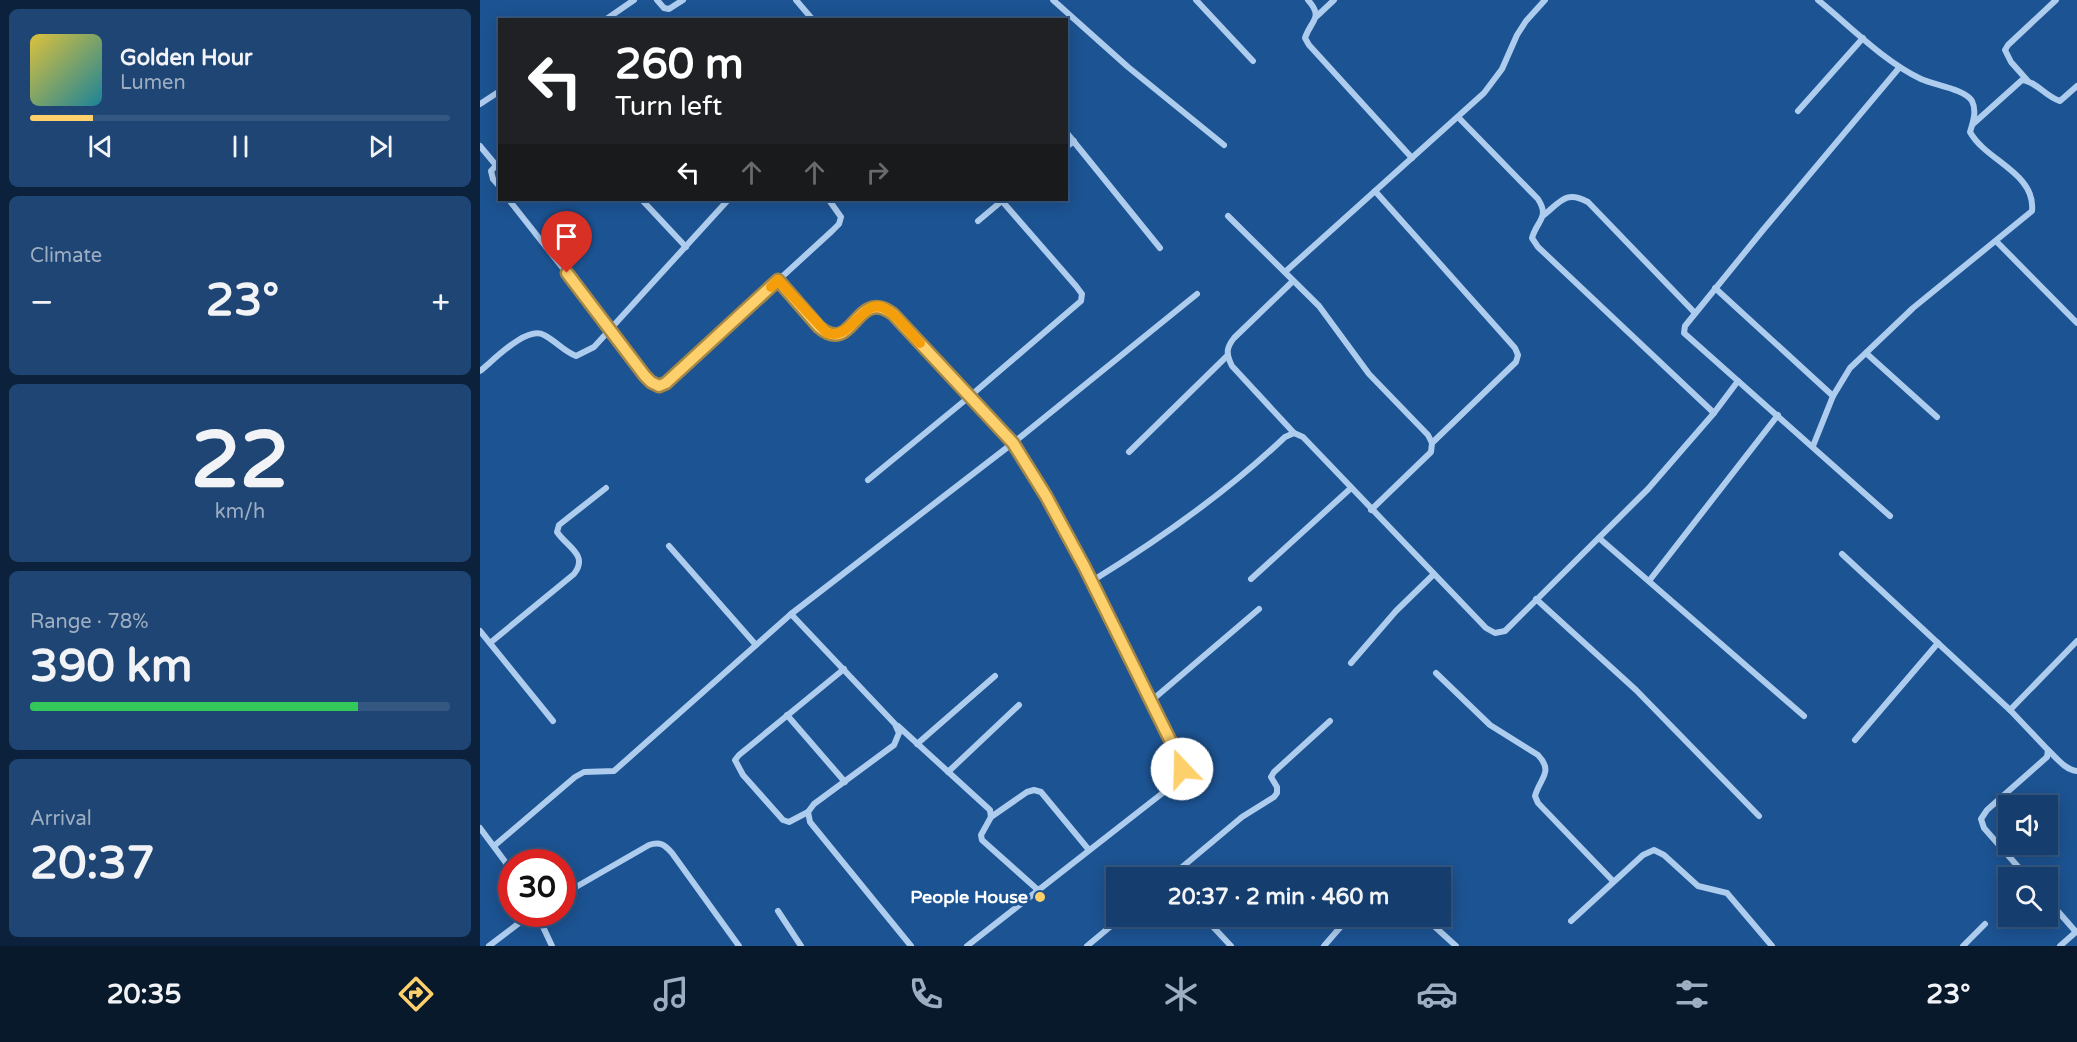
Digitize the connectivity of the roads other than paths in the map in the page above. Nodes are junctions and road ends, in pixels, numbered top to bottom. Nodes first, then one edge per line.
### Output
1 (634, 0) edge
2 (657, 0) edge
3 (683, 0) edge
4 (796, 0) edge
5 (1053, 0) edge
6 (1196, 0) edge
7 (1308, 0) edge
8 (1334, 0) edge
9 (1545, 0) edge
10 (1818, 0) edge
11 (2056, 0) edge
12 (1317, 16) junction
13 (608, 18) edge
14 (811, 18) edge
15 (1863, 38) junction
16 (1253, 61) dead end
17 (1899, 68) junction
18 (2028, 80) junction
19 (2077, 86) edge
20 (498, 92) edge
21 (480, 104) edge
22 (1798, 111) dead end
23 (1458, 117) junction
24 (1973, 124) junction
25 (1068, 134) edge
26 (1074, 141) junction
27 (1224, 145) dead end
28 (480, 146) edge
29 (1068, 146) edge
30 (1412, 158) junction
31 (497, 163) edge
32 (498, 185) edge
33 (1375, 191) junction
34 (510, 201) edge
35 (643, 201) edge
36 (727, 201) edge
37 (830, 201) edge
38 (1002, 201) edge
39 (1004, 201) edge
40 (1544, 215) junction
41 (1228, 216) dead end
42 (978, 221) dead end
43 (1996, 241) junction
44 (686, 247) junction
45 (1160, 248) dead end
46 (1285, 272) junction
47 (778, 280) junction
48 (1293, 281) junction
49 (1715, 288) junction
50 (1197, 294) dead end
51 (1695, 314) junction
52 (2077, 323) edge
53 (610, 328) junction
54 (1866, 353) junction
55 (1227, 356) junction
56 (480, 371) edge
57 (1738, 381) junction
58 (1833, 396) junction
59 (969, 397) junction
60 (1714, 413) junction
61 (1778, 415) junction
62 (1937, 417) dead end
63 (1294, 433) junction
64 (1013, 443) junction
65 (1432, 443) junction
66 (1813, 446) junction
67 (1129, 452) dead end
68 (868, 480) dead end
69 (606, 488) dead end
70 (1351, 488) junction
71 (1371, 510) junction
72 (1890, 516) dead end
73 (1599, 538) junction
74 (669, 546) dead end
75 (1842, 554) dead end
76 (1434, 574) junction
77 (1251, 579) dead end
78 (1092, 581) junction
79 (1649, 581) junction
80 (1536, 599) junction
81 (1259, 609) dead end
82 (791, 614) junction
83 (480, 631) edge
84 (2077, 641) edge
85 (490, 643) junction
86 (1938, 643) junction
87 (756, 645) junction
88 (1351, 663) dead end
89 (844, 669) junction
90 (1436, 673) dead end
91 (995, 676) dead end
92 (1151, 700) junction
93 (1019, 705) dead end
94 (2010, 710) junction
95 (787, 715) junction
96 (1804, 716) dead end
97 (553, 721) dead end
98 (1330, 721) dead end
99 (895, 724) junction
100 (1855, 741) dead end
101 (917, 744) junction
102 (2048, 750) junction
103 (2077, 771) edge
104 (948, 772) junction
105 (845, 782) junction
106 (808, 812) junction
107 (1759, 816) dead end
108 (991, 817) junction
109 (480, 828) edge
110 (494, 846) junction
111 (1089, 850) junction
112 (498, 852) edge
113 (1182, 867) edge
114 (2018, 867) edge
115 (1613, 881) junction
116 (576, 887) edge
117 (1038, 890) junction
118 (778, 911) dead end
119 (2058, 911) edge
120 (1571, 921) dead end
121 (1984, 924) dead end
122 (514, 927) edge
123 (543, 927) edge
124 (1109, 927) edge
125 (1213, 927) edge
126 (1340, 927) edge
127 (1436, 927) edge
128 (2076, 931) edge
129 (489, 946) edge
130 (552, 946) edge
131 (739, 946) edge
132 (801, 946) edge
133 (911, 946) edge
134 (967, 946) edge
135 (1087, 946) edge
136 (1231, 946) edge
137 (1324, 946) edge
138 (1456, 946) edge
139 (1772, 946) edge
140 (1963, 946) edge
141 (2060, 946) edge

1 - 13 street
2 - 3 street
4 - 14 street
5 - 27 street
6 - 16 street
7 - 12 street
8 - 12 street
9 - 23 street
10 - 15 street
11 - 18 street
12 - 30 street
15 - 17 street
15 - 22 street
17 - 24 street
17 - 49 street
18 - 19 street
18 - 24 street
20 - 21 street
23 - 30 street
23 - 40 street
24 - 43 street
25 - 26 street
26 - 29 street
26 - 45 street
28 - 31 street
30 - 33 street
31 - 32 street
33 - 46 street
33 - 65 street
34 - 53 street
35 - 44 street
36 - 44 street
37 - 47 street
38 - 42 street
39 - 59 street
40 - 51 street
40 - 60 street
41 - 46 street
43 - 52 street
43 - 54 street
44 - 53 street
46 - 48 street
47 - 53 street
47 - 59 street
48 - 55 street
48 - 65 street
49 - 51 street
49 - 58 street
50 - 64 street
51 - 57 street
53 - 56 street
54 - 58 street
54 - 62 street
55 - 63 street
55 - 67 street
57 - 60 street
57 - 61 street
58 - 66 street
59 - 64 street
59 - 68 street
60 - 73 street
61 - 66 street
61 - 79 street
63 - 70 street
63 - 78 street
64 - 78 street
64 - 82 street
65 - 71 street
66 - 72 street
69 - 85 street
70 - 71 street
70 - 77 street
71 - 76 street
73 - 79 street
73 - 80 street
74 - 87 street
75 - 86 street
76 - 80 street
76 - 88 street
78 - 92 street
79 - 96 street
80 - 107 street
81 - 92 street
82 - 87 street
82 - 89 street
83 - 85 street
84 - 94 street
85 - 97 street
86 - 94 street
86 - 100 street
87 - 110 street
89 - 95 street
89 - 99 street
90 - 115 street
91 - 101 street
92 - 111 street
93 - 104 street
94 - 102 street
95 - 105 street
95 - 106 street
98 - 113 street
99 - 101 street
99 - 105 street
101 - 104 street
102 - 103 street
102 - 114 street
104 - 108 street
105 - 106 street
106 - 133 street
108 - 111 street
108 - 117 street
109 - 110 street
110 - 112 street
111 - 117 street
115 - 120 street
115 - 139 street
116 - 131 street
117 - 134 street
118 - 132 street
119 - 128 street
121 - 140 street
122 - 129 street
123 - 130 street
124 - 135 street
125 - 136 street
126 - 137 street
127 - 138 street
128 - 141 street

